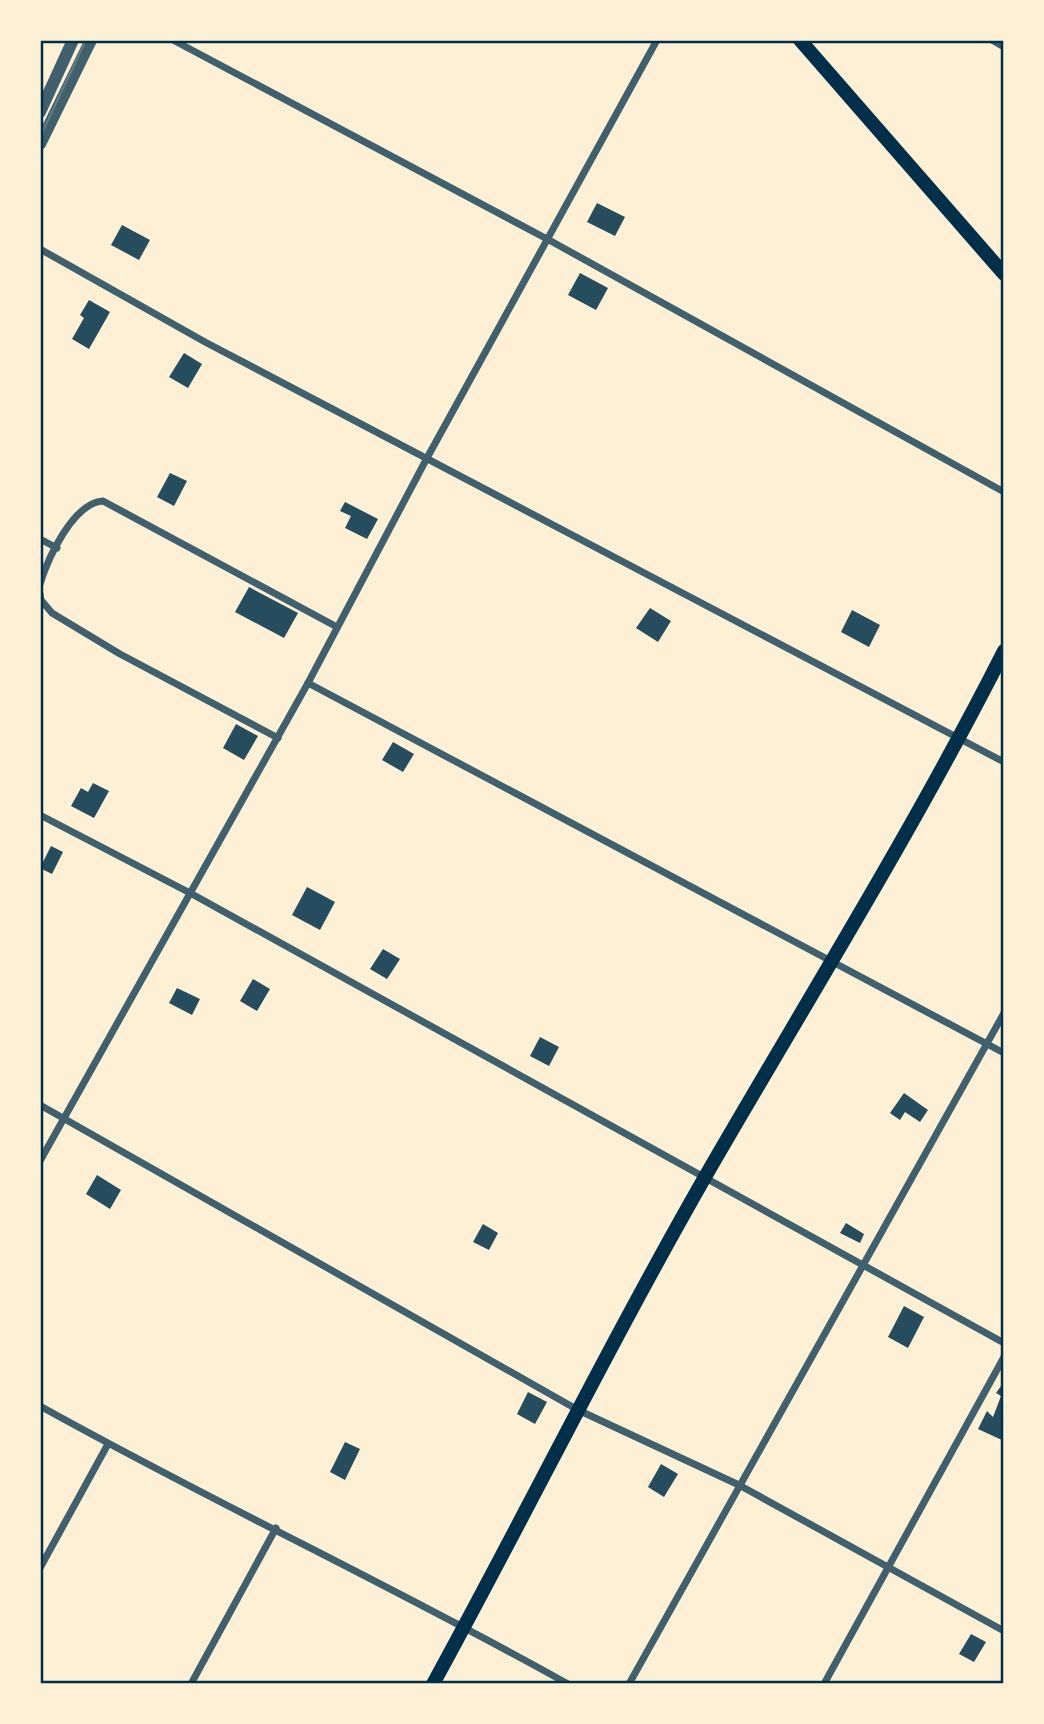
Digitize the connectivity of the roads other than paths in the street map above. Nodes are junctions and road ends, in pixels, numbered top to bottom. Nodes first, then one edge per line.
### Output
1 (73, 40) edge
2 (91, 40) edge
3 (173, 40) edge
4 (657, 40) edge
5 (800, 40) edge
6 (992, 40) edge
7 (1004, 47) edge
8 (40, 112) edge
9 (40, 144) edge
10 (548, 240) junction
11 (40, 249) edge
12 (1004, 274) edge
13 (427, 458) junction
14 (1004, 492) edge
15 (40, 539) edge
16 (57, 548) junction
17 (40, 584) edge
18 (40, 594) edge
19 (337, 628) junction
20 (1004, 651) edge
21 (308, 683) junction
22 (278, 737) junction
23 (960, 737) junction
24 (1004, 762) edge
25 (40, 815) edge
26 (192, 894) junction
27 (833, 962) junction
28 (1004, 1013) edge
29 (987, 1044) junction
30 (1004, 1053) edge
31 (40, 1105) edge
32 (64, 1117) junction
33 (40, 1161) edge
34 (704, 1179) junction
35 (863, 1264) junction
36 (1004, 1343) edge
37 (1004, 1357) edge
38 (40, 1406) edge
39 (578, 1410) junction
40 (108, 1444) junction
41 (739, 1485) junction
42 (276, 1528) junction
43 (40, 1568) edge
44 (888, 1568) junction
45 (464, 1626) junction
46 (1004, 1631) edge
47 (191, 1684) edge
48 (433, 1684) edge
49 (568, 1684) edge
50 (629, 1684) edge
51 (824, 1684) edge

1 - 8 street
2 - 9 street
3 - 10 street
4 - 10 street
5 - 12 main road
6 - 7 street
10 - 13 street
10 - 14 street
11 - 13 street
13 - 19 street
13 - 23 street
15 - 16 street
16 - 17 street
16 - 19 street
18 - 22 street
19 - 21 street
20 - 23 main road
21 - 22 street
21 - 27 street
22 - 26 street
23 - 24 street
23 - 27 main road
25 - 26 street
26 - 32 street
26 - 34 street
27 - 29 street
27 - 34 main road
28 - 29 street
29 - 30 street
29 - 35 street
31 - 32 street
32 - 33 street
32 - 39 street
34 - 35 street
34 - 39 main road
35 - 36 street
35 - 41 street
37 - 44 street
38 - 40 street
39 - 41 street
39 - 45 main road
40 - 42 street
40 - 43 street
41 - 44 street
41 - 50 street
42 - 45 street
42 - 47 street
44 - 46 street
44 - 51 street
45 - 48 main road
45 - 49 street

